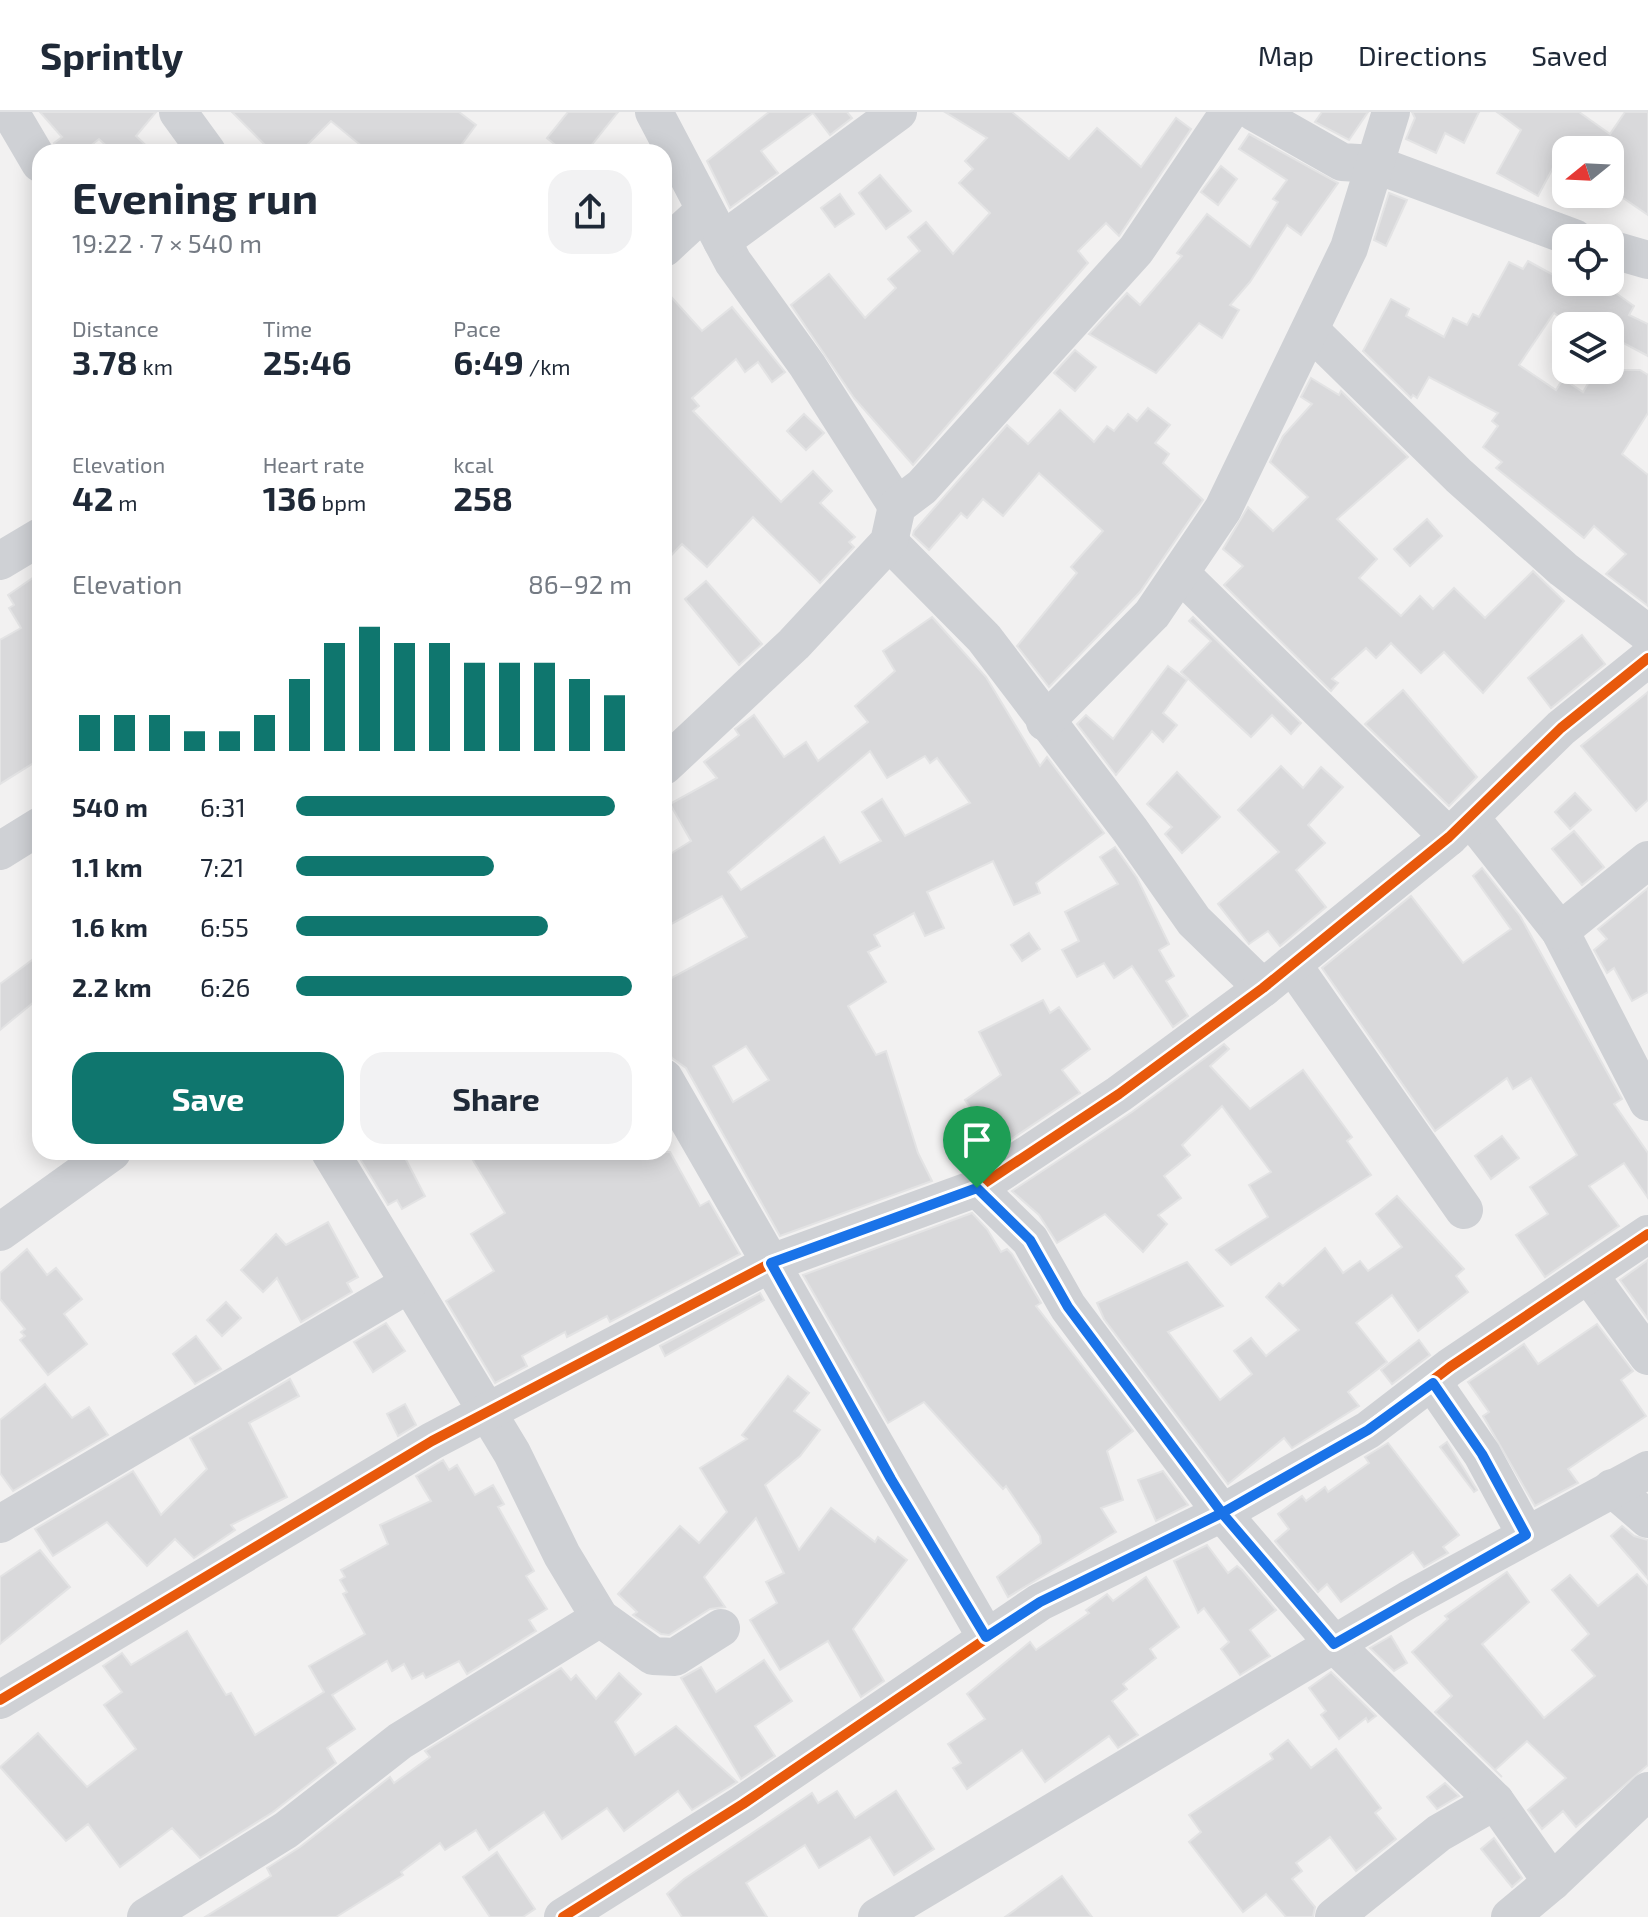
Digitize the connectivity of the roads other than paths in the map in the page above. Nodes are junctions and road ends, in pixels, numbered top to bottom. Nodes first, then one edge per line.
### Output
1 (10, 112) edge
2 (178, 112) edge
3 (654, 112) edge
4 (898, 112) edge
5 (1229, 112) edge
6 (1254, 112) edge
7 (1391, 112) edge
8 (201, 144) edge
9 (671, 144) edge
10 (672, 146) edge
11 (32, 149) edge
12 (1374, 164) junction
13 (714, 226) junction
14 (1552, 230) edge
15 (672, 244) edge
16 (1624, 253) edge
17 (1648, 260) edge
18 (1310, 330) junction
19 (893, 524) junction
20 (32, 542) edge
21 (0, 561) edge
22 (1181, 574) junction
23 (1648, 634) edge
24 (1648, 658) edge
25 (1045, 722) junction
26 (672, 758) edge
27 (1459, 827) junction
28 (32, 831) edge
29 (0, 851) edge
30 (1648, 860) edge
31 (1560, 931) junction
32 (1292, 964) junction
33 (1263, 988) junction
34 (672, 1092) edge
35 (1648, 1102) edge
36 (101, 1160) edge
37 (335, 1160) edge
38 (977, 1188) junction
39 (1464, 1210) dead end
40 (0, 1232) edge
41 (1648, 1234) edge
42 (771, 1263) junction
43 (1589, 1275) junction
44 (407, 1285) junction
45 (1648, 1356) edge
46 (1433, 1383) junction
47 (487, 1413) junction
48 (1648, 1470) edge
49 (1612, 1488) junction
50 (1222, 1513) junction
51 (1648, 1519) edge
52 (0, 1524) edge
53 (1526, 1535) junction
54 (600, 1618) junction
55 (721, 1628) dead end
56 (986, 1637) junction
57 (1334, 1644) junction
58 (0, 1700) edge
59 (1648, 1791) edge
60 (1495, 1801) junction
61 (1552, 1882) junction
62 (146, 1917) edge
63 (563, 1917) edge
64 (877, 1917) edge
65 (1334, 1917) edge
66 (1510, 1917) edge

1 - 11 street
2 - 8 street
3 - 9 street
4 - 13 street
5 - 19 street
6 - 12 street
7 - 12 street
10 - 13 street
12 - 14 street
12 - 18 street
13 - 15 street
13 - 19 street
16 - 17 street
18 - 22 street
18 - 23 street
19 - 25 street
19 - 26 street
20 - 21 street
22 - 25 street
22 - 27 street
24 - 27 street
25 - 33 street
27 - 31 street
27 - 32 street
28 - 29 street
30 - 31 street
31 - 35 street
32 - 33 street
32 - 39 street
33 - 38 street
34 - 42 street
36 - 40 street
37 - 44 street
38 - 42 street
38 - 50 street
41 - 43 street
42 - 47 street
42 - 56 street
43 - 45 street
43 - 46 street
44 - 47 street
44 - 52 street
46 - 50 street
46 - 53 street
47 - 54 street
47 - 58 street
48 - 49 street
49 - 51 street
49 - 53 street
50 - 56 street
50 - 57 street
53 - 57 street
54 - 55 street
54 - 62 street
56 - 63 street
57 - 60 street
57 - 64 street
59 - 61 street
60 - 61 street
60 - 65 street
61 - 66 street

